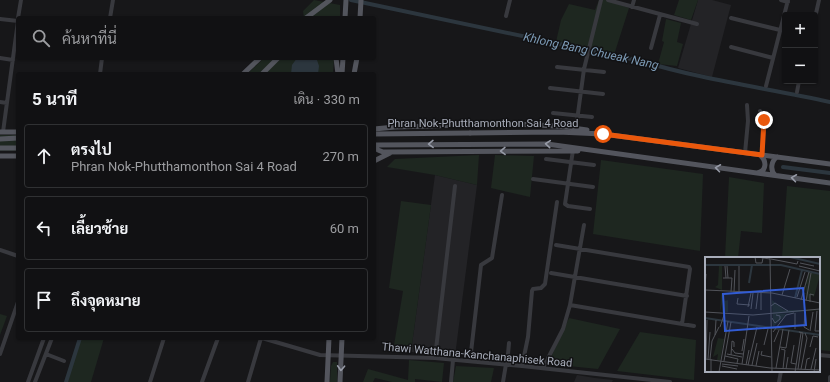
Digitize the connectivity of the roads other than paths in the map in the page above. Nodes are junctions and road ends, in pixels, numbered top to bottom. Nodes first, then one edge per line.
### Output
1 (21, 0) edge
2 (113, 0) edge
3 (330, 0) edge
4 (346, 0) edge
5 (361, 0) edge
6 (510, 0) edge
7 (601, 0) edge
8 (608, 0) edge
9 (634, 0) edge
10 (781, 0) edge
11 (820, 0) edge
12 (788, 1) edge
13 (632, 7) junction
14 (817, 12) edge
15 (345, 15) edge
16 (660, 15) junction
17 (19, 16) edge
18 (110, 16) edge
19 (309, 16) edge
20 (360, 16) edge
21 (506, 16) dead end
22 (731, 18) dead end
23 (0, 19) edge
24 (16, 20) edge
25 (697, 24) dead end
26 (780, 30) junction
27 (16, 36) edge
28 (731, 47) dead end
29 (651, 48) dead end
30 (0, 58) edge
31 (772, 58) junction
32 (13, 60) junction
33 (102, 60) edge
34 (258, 60) edge
35 (276, 60) edge
36 (336, 60) edge
37 (343, 60) edge
38 (357, 60) edge
39 (357, 60) edge
40 (557, 67) dead end
41 (584, 69) junction
42 (100, 72) edge
43 (245, 72) edge
44 (264, 72) edge
45 (338, 72) edge
46 (342, 72) edge
47 (354, 72) edge
48 (357, 72) edge
49 (604, 72) dead end
50 (799, 84) edge
51 (766, 86) dead end
52 (550, 88) dead end
53 (580, 91) junction
54 (797, 92) dead end
55 (603, 94) dead end
56 (0, 102) edge
57 (7, 103) junction
58 (747, 105) dead end
59 (760, 111) dead end
60 (553, 113) dead end
61 (578, 116) junction
62 (592, 117) dead end
63 (388, 128) junction
64 (576, 128) junction
65 (376, 130) edge
66 (2, 132) edge
67 (16, 132) edge
68 (376, 134) edge
69 (376, 136) edge
70 (618, 136) junction
71 (0, 138) edge
72 (16, 138) edge
73 (376, 145) edge
74 (376, 147) edge
75 (0, 148) edge
76 (16, 148) edge
77 (573, 150) junction
78 (598, 151) junction
79 (403, 152) junction
80 (746, 153) junction
81 (761, 155) junction
82 (0, 156) edge
83 (16, 156) edge
84 (777, 157) junction
85 (376, 160) edge
86 (546, 160) dead end
87 (572, 163) junction
88 (830, 164) edge
89 (594, 165) dead end
90 (757, 173) junction
91 (775, 175) junction
92 (534, 180) dead end
93 (830, 183) edge
94 (567, 184) junction
95 (455, 186) dead end
96 (593, 187) dead end
97 (502, 196) dead end
98 (557, 202) dead end
99 (590, 209) dead end
100 (584, 226) dead end
101 (556, 245) dead end
102 (580, 249) junction
103 (0, 250) edge
104 (16, 255) edge
105 (551, 273) dead end
106 (575, 277) junction
107 (687, 296) junction
108 (570, 305) junction
109 (16, 308) edge
110 (682, 324) junction
111 (694, 326) dead end
112 (43, 340) edge
113 (51, 340) edge
114 (163, 340) edge
115 (217, 340) edge
116 (260, 340) edge
117 (273, 340) edge
118 (329, 340) edge
119 (342, 340) edge
120 (509, 343) dead end
121 (0, 354) edge
122 (46, 354) junction
123 (342, 354) junction
124 (328, 355) junction
125 (820, 355) edge
126 (830, 356) edge
127 (435, 358) junction
128 (453, 360) junction
129 (64, 361) dead end
130 (470, 361) junction
131 (507, 364) junction
132 (522, 366) junction
133 (544, 368) junction
134 (780, 372) edge
135 (830, 377) edge
136 (28, 382) edge
137 (35, 382) edge
138 (150, 382) edge
139 (202, 382) edge
140 (248, 382) edge
141 (327, 382) edge
142 (340, 382) edge
143 (451, 382) edge
144 (503, 382) edge
145 (662, 382) edge
146 (670, 382) edge
147 (779, 382) edge
148 (830, 382) edge

1 - 17 street
2 - 18 street
3 - 19 main road
4 - 15 main road
5 - 20 main road
6 - 21 street
7 - 41 street
8 - 13 street
9 - 13 street
10 - 12 street
11 - 14 street
12 - 26 street
13 - 16 street
16 - 25 street
16 - 29 street
22 - 26 street
23 - 24 street
26 - 31 street
27 - 32 street
28 - 31 street
30 - 32 street
31 - 51 street
32 - 57 street
33 - 42 street
34 - 43 main road
35 - 44 main road
36 - 45 main road
37 - 46 main road
38 - 47 main road
39 - 48 main road
40 - 41 street
41 - 49 street
41 - 53 street
50 - 54 street
52 - 53 street
53 - 55 street
53 - 61 street
56 - 57 street
57 - 66 street
58 - 80 street
59 - 81 street
60 - 61 street
61 - 62 street
61 - 64 street
63 - 64 main road
63 - 65 main road
63 - 68 main road
64 - 70 main road
66 - 67 main road
69 - 70 main road, Phran Nok-Phutthamonthon Sai 4 Road, bridge
70 - 80 main road, Phran Nok-Phutthamonthon Sai 4 Road
71 - 72 main road
78 -> 73 main road, Phran Nok-Phutthamonthon Sai 4 Road
74 - 79 main road
75 - 76 main road
77 - 78 main road
77 -> 79 main road
77 - 87 street
90 -> 78 main road, Phran Nok-Phutthamonthon Sai 4 Road
79 - 85 main road
80 - 81 main road, Phran Nok-Phutthamonthon Sai 4 Road
81 - 84 main road, Phran Nok-Phutthamonthon Sai 4 Road
81 - 90 main road
82 - 83 main road
84 - 88 main road, Phran Nok-Phutthamonthon Sai 4 Road
84 - 91 main road
86 - 87 street
87 - 89 street
87 - 94 street
90 - 91 main road, Phran Nok-Phutthamonthon Sai 4 Road
93 -> 91 main road, Phran Nok-Phutthamonthon Sai 4 Road
92 - 94 street
94 - 96 street
94 - 99 street
95 - 127 street
97 - 130 street
98 - 132 street
100 - 102 street
101 - 102 street
102 - 106 street
102 - 107 street
103 - 104 street
105 - 106 street
106 - 107 street
106 - 108 street
107 - 110 street
108 - 110 street
108 - 133 street
109 - 121 street
110 - 111 street
112 - 136 street
113 - 122 street
114 - 138 street
115 - 139 street
116 - 140 street
117 - 124 street, Thawi Watthana-Kanchanaphisek Road
118 - 124 main road
119 - 123 main road
120 - 131 street
122 - 129 street
122 - 137 street
123 - 124 street, Thawi Watthana-Kanchanaphisek Road
123 - 127 street, Thawi Watthana-Kanchanaphisek Road
123 -> 142 main road
124 - 141 main road
125 - 126 street
127 - 128 street, Thawi Watthana-Kanchanaphisek Road
128 - 130 street, Thawi Watthana-Kanchanaphisek Road
128 - 143 street
130 - 131 street, Thawi Watthana-Kanchanaphisek Road
131 - 132 street, Thawi Watthana-Kanchanaphisek Road
131 - 144 street
132 - 133 street, Thawi Watthana-Kanchanaphisek Road
133 - 145 street, Thawi Watthana-Kanchanaphisek Road
134 - 147 street
135 - 148 street
145 - 146 street, Thawi Watthana-Kanchanaphisek Road

